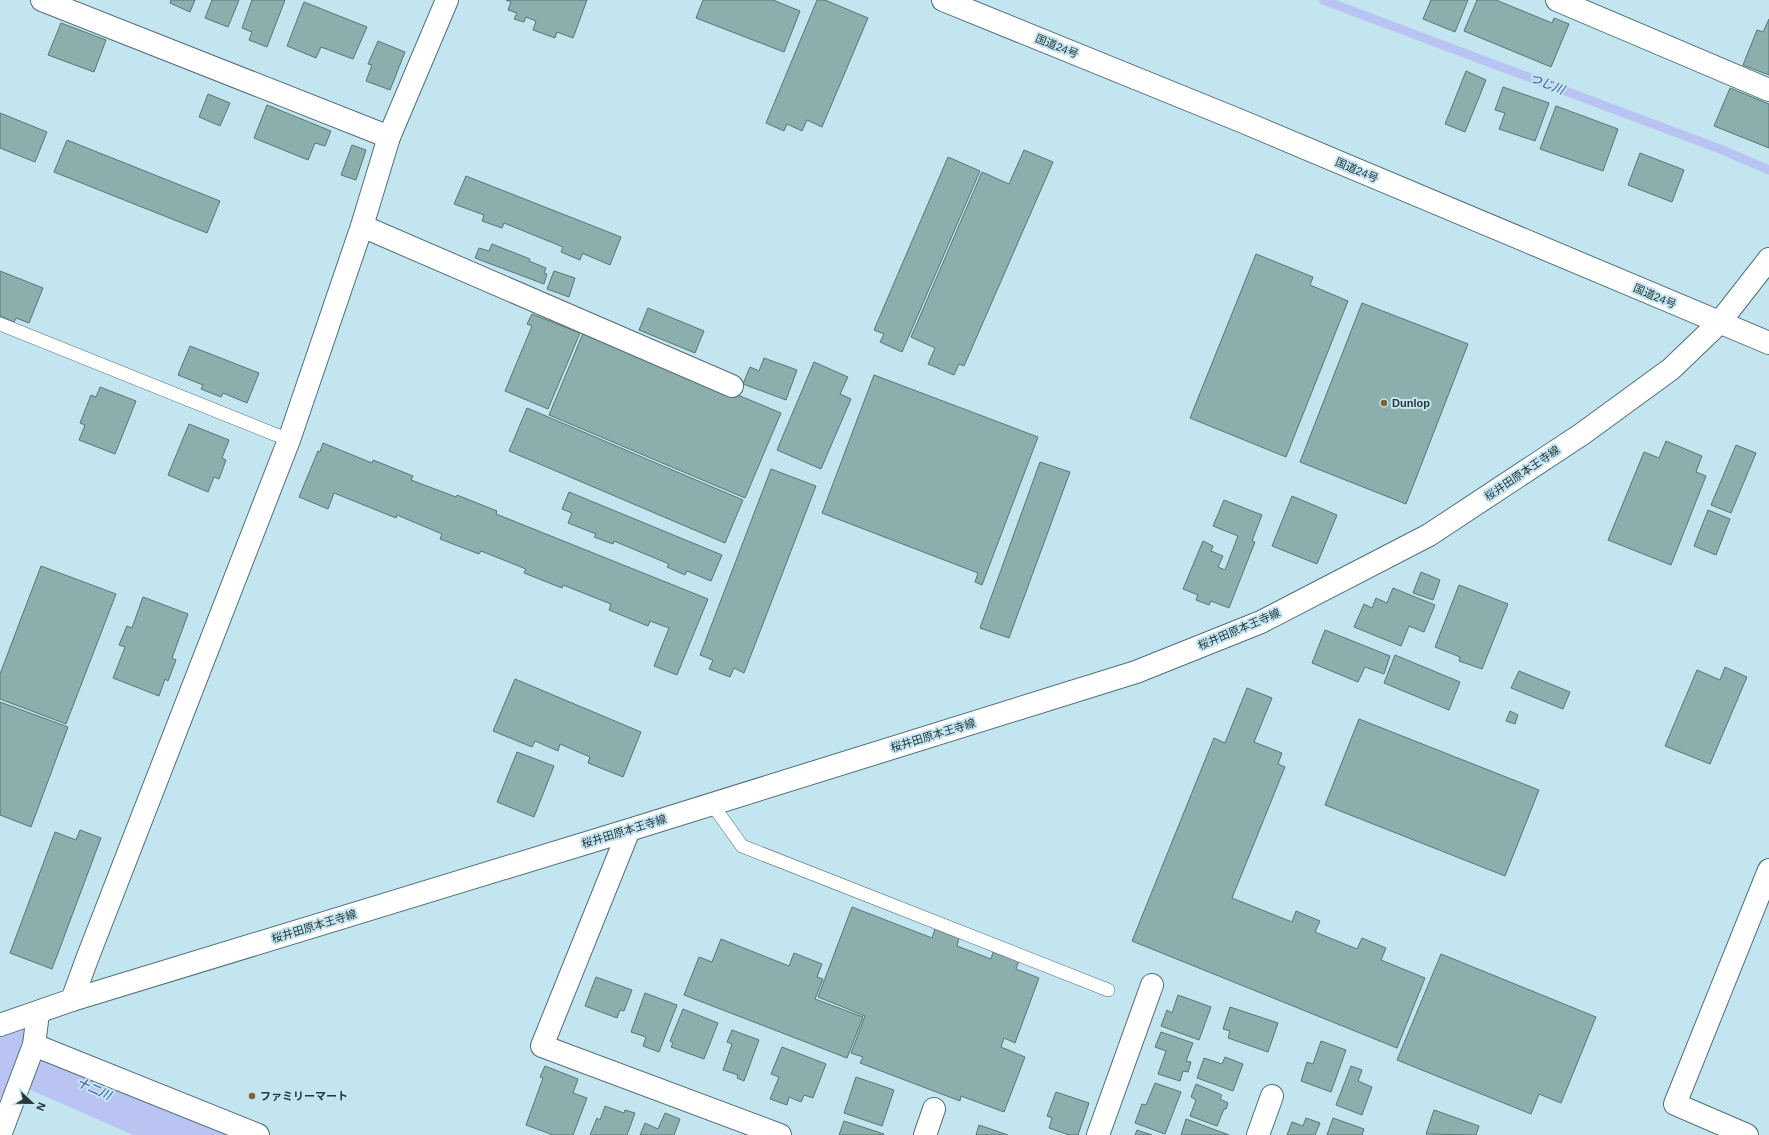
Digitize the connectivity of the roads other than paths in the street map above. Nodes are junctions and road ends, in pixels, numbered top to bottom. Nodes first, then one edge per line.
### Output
1 (42, 0) edge
2 (447, 0) edge
3 (943, 0) edge
4 (1557, 0) edge
5 (1769, 90) edge
6 (389, 137) junction
7 (362, 226) junction
8 (1769, 260) edge
9 (1719, 323) junction
10 (0, 324) edge
11 (1769, 343) edge
12 (732, 386) dead end
13 (289, 440) junction
14 (712, 804) junction
15 (628, 830) junction
16 (1769, 870) edge
17 (1152, 985) dead end
18 (1108, 990) dead end
19 (72, 1000) junction
20 (38, 1013) junction
21 (0, 1025) edge
22 (34, 1045) junction
23 (1272, 1096) dead end
24 (934, 1108) dead end
25 (0, 1135) edge
26 (258, 1135) edge
27 (780, 1135) edge
28 (925, 1135) edge
29 (1098, 1135) edge
30 (1258, 1135) edge
31 (1747, 1135) edge

1 - 6 main road
2 - 6 main road
3 - 9 main road, 国道24号
4 - 5 main road
6 - 7 main road
7 - 12 main road
7 - 13 main road
8 - 9 main road, 桜井田原本王寺線
9 - 11 main road, 国道24号
9 - 14 main road, 桜井田原本王寺線
10 - 13 lane
13 - 19 main road
14 - 15 main road, 桜井田原本王寺線
14 - 18 lane
15 - 19 main road, 桜井田原本王寺線
15 - 27 main road
16 - 31 main road
17 - 29 main road
19 - 20 main road, 桜井田原本王寺線
20 - 21 main road, 桜井田原本王寺線
20 - 22 main road
22 - 25 main road
22 - 26 main road
23 - 30 main road
24 - 28 main road

